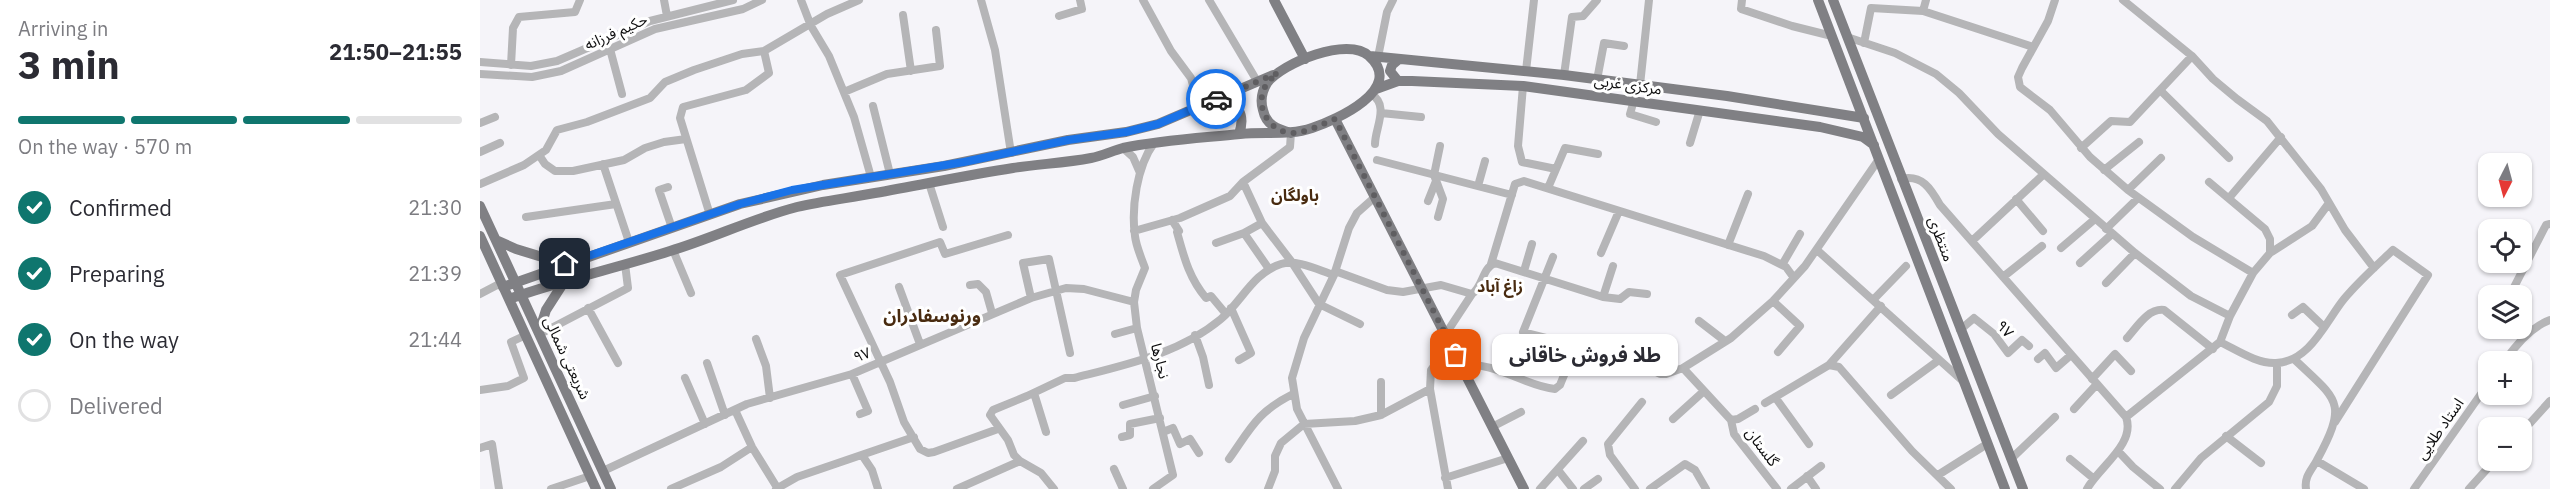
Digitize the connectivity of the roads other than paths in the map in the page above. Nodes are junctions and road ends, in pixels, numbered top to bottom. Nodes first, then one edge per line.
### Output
1 (580, 0) edge
2 (664, 0) edge
3 (733, 0) edge
4 (762, 0) edge
5 (801, 0) edge
6 (859, 0) edge
7 (981, 0) edge
8 (1080, 0) edge
9 (1143, 0) edge
10 (1209, 0) edge
11 (1274, 0) edge
12 (1393, 0) edge
13 (1534, 0) edge
14 (1598, 0) edge
15 (1649, 0) edge
16 (1742, 0) edge
17 (1818, 0) edge
18 (1833, 0) edge
19 (1926, 0) edge
20 (2055, 0) edge
21 (2123, 0) edge
22 (694, 10) junction
23 (1923, 10) junction
24 (903, 15) dead end
25 (667, 16) junction
26 (1059, 16) dead end
27 (697, 21) junction
28 (811, 26) junction
29 (936, 30) dead end
30 (1832, 36) junction
31 (1847, 37) junction
32 (1864, 43) junction
33 (1624, 46) dead end
34 (2033, 47) junction
35 (610, 49) junction
36 (764, 51) junction
37 (1374, 56) junction
38 (2192, 56) junction
39 (1305, 59) junction
40 (1399, 59) junction
41 (480, 62) edge
42 (511, 65) junction
43 (911, 70) junction
44 (1526, 71) junction
45 (1278, 73) junction
46 (480, 74) edge
47 (1564, 75) junction
48 (1597, 80) junction
49 (1257, 81) junction
50 (1398, 81) junction
51 (1640, 85) junction
52 (1523, 86) junction
53 (2160, 90) junction
54 (844, 92) junction
55 (1374, 92) junction
56 (622, 94) dead end
57 (1218, 98) junction
58 (1634, 100) junction
59 (873, 106) dead end
60 (1199, 106) junction
61 (1700, 110) junction
62 (1381, 113) junction
63 (495, 117) dead end
64 (1421, 117) dead end
65 (1864, 118) junction
66 (1335, 119) junction
67 (1656, 122) dead end
68 (480, 123) edge
69 (1291, 133) junction
70 (1239, 134) junction
71 (2281, 137) junction
72 (686, 139) junction
73 (1068, 140) junction
74 (2139, 142) dead end
75 (500, 143) dead end
76 (1154, 143) junction
77 (1690, 143) dead end
78 (1375, 144) dead end
79 (1874, 145) junction
80 (1440, 146) dead end
81 (2080, 147) junction
82 (1123, 148) junction
83 (480, 152) edge
84 (1011, 153) junction
85 (1598, 154) dead end
86 (539, 155) junction
87 (2229, 158) dead end
88 (1879, 159) junction
89 (2161, 159) dead end
90 (1068, 160) junction
91 (1377, 160) dead end
92 (1485, 161) dead end
93 (603, 164) junction
94 (1556, 169) junction
95 (2104, 170) junction
96 (1140, 173) junction
97 (890, 174) junction
98 (2044, 174) junction
99 (872, 177) junction
100 (1435, 178) junction
101 (1901, 179) junction
102 (1243, 182) junction
103 (2209, 182) dead end
104 (929, 183) junction
105 (480, 184) edge
106 (1478, 186) junction
107 (668, 187) dead end
108 (1548, 188) junction
109 (2128, 190) junction
110 (1748, 194) dead end
111 (1512, 195) junction
112 (1375, 197) junction
113 (2138, 198) junction
114 (2229, 198) junction
115 (2016, 199) junction
116 (1428, 201) dead end
117 (2329, 203) junction
118 (616, 204) junction
119 (480, 206) edge
120 (1619, 211) junction
121 (710, 215) junction
122 (526, 217) dead end
123 (1438, 217) dead end
124 (2095, 219) junction
125 (1172, 220) junction
126 (1262, 223) junction
127 (2550, 224) edge
128 (943, 227) dead end
129 (672, 228) junction
130 (1134, 231) junction
131 (2043, 231) dead end
132 (2109, 231) junction
133 (1244, 233) junction
134 (1800, 234) dead end
135 (1008, 235) dead end
136 (480, 236) edge
137 (496, 240) junction
138 (1971, 241) junction
139 (629, 242) junction
140 (1216, 243) dead end
141 (1532, 244) dead end
142 (1728, 245) junction
143 (2042, 246) dead end
144 (2061, 248) dead end
145 (673, 250) junction
146 (1817, 250) junction
147 (1601, 253) dead end
148 (2135, 253) junction
149 (2270, 253) junction
150 (1553, 257) dead end
151 (1291, 261) junction
152 (2080, 263) dead end
153 (565, 264) junction
154 (625, 264) junction
155 (1491, 264) junction
156 (1782, 265) junction
157 (1613, 266) dead end
158 (1906, 266) dead end
159 (2374, 268) junction
160 (1269, 269) junction
161 (1524, 271) junction
162 (1334, 273) junction
163 (2253, 273) junction
164 (2003, 277) junction
165 (1544, 278) junction
166 (1794, 278) junction
167 (566, 281) junction
168 (514, 282) junction
169 (2106, 283) dead end
170 (502, 285) junction
171 (970, 285) dead end
172 (2515, 285) edge
173 (899, 287) dead end
174 (1422, 290) junction
175 (1055, 291) junction
176 (691, 293) dead end
177 (480, 294) edge
178 (1472, 294) junction
179 (1647, 294) dead end
180 (520, 295) junction
181 (1603, 297) junction
182 (1030, 298) junction
183 (509, 299) junction
184 (1773, 301) junction
185 (1877, 302) junction
186 (1134, 303) junction
187 (1319, 304) junction
188 (588, 308) junction
189 (1228, 311) junction
190 (992, 313) junction
191 (2292, 315) dead end
192 (2229, 316) junction
193 (2550, 320) edge
194 (1699, 321) dead end
195 (1360, 324) dead end
196 (2324, 327) junction
197 (1137, 328) junction
198 (1960, 330) junction
199 (540, 333) junction
200 (1115, 334) dead end
201 (526, 335) junction
202 (1195, 335) junction
203 (2127, 338) dead end
204 (756, 339) dead end
205 (1448, 339) junction
206 (1725, 341) junction
207 (2220, 342) junction
208 (920, 344) junction
209 (1576, 346) junction
210 (2029, 346) dead end
211 (2213, 349) junction
212 (2512, 351) edge
213 (1778, 352) dead end
214 (1070, 353) dead end
215 (2071, 355) junction
216 (2038, 359) dead end
217 (2294, 359) junction
218 (1146, 360) junction
219 (1239, 360) dead end
220 (1939, 360) junction
221 (880, 362) junction
222 (618, 363) dead end
223 (707, 363) dead end
224 (2277, 363) junction
225 (1829, 365) junction
226 (1461, 366) junction
227 (1683, 368) junction
228 (2132, 371) dead end
229 (852, 374) junction
230 (685, 378) dead end
231 (2095, 381) junction
232 (1381, 382) dead end
233 (1964, 382) junction
234 (1209, 385) dead end
235 (1430, 389) junction
236 (480, 390) edge
237 (1704, 391) junction
238 (1034, 393) junction
239 (1293, 394) junction
240 (1891, 395) dead end
241 (1155, 396) junction
242 (1775, 397) junction
243 (770, 398) junction
244 (2478, 398) edge
245 (2550, 401) edge
246 (1642, 402) dead end
247 (1765, 403) dead end
248 (1123, 405) dead end
249 (1755, 409) dead end
250 (2074, 409) dead end
251 (735, 410) junction
252 (1521, 412) dead end
253 (860, 414) dead end
254 (1381, 414) junction
255 (725, 415) junction
256 (2055, 417) dead end
257 (2126, 417) junction
258 (1160, 418) junction
259 (1673, 418) dead end
260 (1731, 420) junction
261 (2532, 421) edge
262 (2335, 422) junction
263 (705, 424) junction
264 (1304, 424) junction
265 (1492, 427) junction
266 (998, 429) junction
267 (1046, 432) dead end
268 (1163, 432) junction
269 (2226, 436) junction
270 (914, 437) junction
271 (1122, 437) dead end
272 (1583, 441) dead end
273 (1809, 444) dead end
274 (1987, 444) junction
275 (752, 447) junction
276 (480, 448) edge
277 (2118, 451) junction
278 (1199, 453) dead end
279 (862, 455) junction
280 (1508, 458) junction
281 (1228, 459) dead end
282 (2011, 459) junction
283 (2070, 459) dead end
284 (1020, 461) junction
285 (2317, 461) junction
286 (2262, 463) dead end
287 (1821, 466) dead end
288 (1114, 469) dead end
289 (1558, 470) junction
290 (603, 471) junction
291 (2485, 471) edge
292 (1938, 475) junction
293 (590, 476) junction
294 (1807, 476) junction
295 (1445, 478) junction
296 (2093, 478) junction
297 (1598, 479) dead end
298 (555, 488) edge
299 (1587, 488) edge
300 (499, 489) edge
301 (596, 489) edge
302 (611, 489) edge
303 (671, 489) edge
304 (777, 489) edge
305 (878, 489) edge
306 (957, 489) edge
307 (1054, 489) edge
308 (1123, 489) edge
309 (1153, 489) edge
310 (1268, 489) edge
311 (1339, 489) edge
312 (1448, 489) edge
313 (1524, 489) edge
314 (1540, 489) edge
315 (1573, 489) edge
316 (1635, 489) edge
317 (1650, 489) edge
318 (1706, 489) edge
319 (1777, 489) edge
320 (1791, 489) edge
321 (1816, 489) edge
322 (1951, 489) edge
323 (2005, 489) edge
324 (2023, 489) edge
325 (2087, 489) edge
326 (2160, 489) edge
327 (2175, 489) edge
328 (2306, 489) edge
329 (2364, 489) edge
330 (2414, 489) edge
331 (2469, 489) edge

1 - 42 street
2 - 25 street
3 - 22 street, حکیم فرزانه
4 - 27 street, حکیم فرزانه
5 - 28 street
6 - 28 street
7 - 84 street
8 - 26 street
9 - 60 street
10 - 49 street
11 - 39 main road
12 - 37 street
13 - 44 street
14 - 47 street
15 - 51 street
16 - 30 street
17 - 30 main road, منتظری
18 - 31 main road, منتظری
19 - 23 street
20 - 34 street
21 - 38 street
22 - 25 street, حکیم فرزانه
22 - 27 street
23 - 32 street
23 - 34 street
24 - 43 street
25 - 42 street, حکیم فرزانه
27 - 35 street, حکیم فرزانه
28 - 36 street
28 - 54 street
29 - 43 street
30 - 65 main road, منتظری
31 - 32 street
31 - 101 main road, منتظری
32 - 98 street
33 - 48 street
34 - 81 street
35 - 46 street, حکیم فرزانه
35 - 56 street
36 - 72 street
36 - 86 street
37 - 39 main road, مرکزی غربی
37 - 40 main road, مرکزی غربی
37 - 55 main road
38 - 53 street
38 - 71 street
39 - 45 main road, مرکزی غربی
40 - 44 main road, مرکزی غربی
40 - 50 main road
41 - 42 street, حکیم فرزانه
43 - 54 street
44 - 47 main road, مرکزی غربی
45 - 49 main road, مرکزی غربی
45 - 69 main road
47 - 48 main road, مرکزی غربی
48 - 51 main road, مرکزی غربی
49 - 57 main road, مرکزی غربی
50 - 52 main road, مرکزی غربی
50 - 55 main road, مرکزی غربی
51 - 65 main road, مرکزی غربی
52 - 58 main road, مرکزی غربی
52 - 94 street
53 - 81 street
53 - 87 street
54 - 99 street
55 - 62 street
55 - 66 main road, مرکزی غربی
57 - 60 main road, مرکزی غربی
57 - 70 main road
58 - 61 main road, مرکزی غربی
58 - 67 street
59 - 97 street
60 - 73 main road, مرکزی غربی
61 - 77 street
61 - 79 main road, مرکزی غربی
62 - 64 street
62 - 78 street
63 - 68 street
65 - 79 main road, منتظری
66 - 69 main road, مرکزی غربی
66 - 112 main road
69 - 70 main road, مرکزی غربی
69 - 102 street
70 - 76 main road, مرکزی غربی
71 - 114 street
71 - 117 street
72 - 93 street
72 - 121 street
73 - 84 main road, مرکزی غربی
73 - 90 main road
74 - 95 street
75 - 83 street
76 - 82 main road, مرکزی غربی
76 - 96 street
79 - 88 main road, منتظری
80 - 100 street
81 - 95 street
82 - 90 main road, مرکزی غربی
82 - 96 street
84 - 97 main road, مرکزی غربی
85 - 94 street
86 - 93 street
86 - 105 street
88 - 146 street
88 - 233 main road, منتظری
89 - 109 street
90 - 104 main road, مرکزی غربی
91 - 100 street
92 - 106 street
93 - 118 street
94 - 108 street
95 - 109 street
96 - 130 street
97 - 99 main road, مرکزی غربی
98 - 115 street
98 - 124 street
99 - 121 main road, مرکزی غربی
100 - 106 street
100 - 116 street
100 - 123 street
101 - 138 street
101 - 198 main road, منتظری
102 - 125 street
102 - 126 street
103 - 114 street
104 - 128 street
104 - 145 main road, مرکزی غربی
106 - 111 street
107 - 129 street
108 - 111 street
108 - 120 street
109 - 113 street
110 - 142 street
111 - 155 street
112 - 162 street
112 - 174 main road
113 - 132 street
113 - 163 street
114 - 149 street
115 - 131 street
115 - 138 street
117 - 149 street
117 - 159 street
118 - 122 street
118 - 139 street
119 - 137 main road, شریعتی شمالی
120 - 142 street
120 - 147 street
121 - 129 main road, مرکزی غربی
124 - 132 street
124 - 144 street
125 - 130 street
125 - 189 street
126 - 133 street
126 - 151 street
127 - 172 street
129 - 139 main road, مرکزی غربی
130 - 186 street, نجارها
132 - 148 street
132 - 152 street
133 - 140 street
133 - 160 street
134 - 156 street
135 - 221 street
136 - 170 main road, شریعتی شمالی
137 - 153 main road
137 - 168 main road, شریعتی شمالی
138 - 164 street
139 - 153 main road, مرکزی غربی
141 - 161 street
142 - 156 street
143 - 164 street
145 - 154 main road, مرکزی غربی
145 - 176 street
146 - 166 street
146 - 185 street
148 - 169 street
148 - 192 street
149 - 163 street
150 - 165 street
151 - 160 street
151 - 162 street
151 - 187 street
153 - 167 main road
153 - 168 main road, مرکزی غربی
154 - 167 main road, مرکزی غربی
154 - 188 street
155 - 161 street
155 - 178 street
156 - 166 street
157 - 181 street
158 - 185 street
159 - 196 street
159 - 262 street
160 - 189 street
161 - 165 street
162 - 174 street
162 - 187 street
163 - 192 street
164 - 215 street
165 - 181 street
165 - 209 street
166 - 184 street
167 - 180 main road, مرکزی غربی
167 - 199 main road
168 - 170 main road, مرکزی غربی
168 - 180 main road, شریعتی شمالی
170 - 177 street
170 - 183 main road, شریعتی شمالی
171 - 190 street
173 - 208 street
174 - 178 street
174 - 205 main road
175 - 182 street, ۹۷
175 - 182 street
175 - 186 street, ۹۷
175 - 214 street
178 - 205 street
179 - 181 street
180 - 183 main road, مرکزی غربی
180 - 199 main road, شریعتی شمالی
182 - 190 street, ۹۷
183 - 201 main road, شریعتی شمالی
184 - 206 street
184 - 213 street
185 - 220 street
185 - 225 street
186 - 197 street, نجارها
187 - 195 street
187 - 239 street
188 - 199 street
188 - 222 street
189 - 202 street
189 - 219 street
190 - 208 street, ۹۷
191 - 196 street
192 - 207 street
193 - 212 street
194 - 206 street
196 - 217 street
197 - 200 street
197 - 218 street, نجارها
198 - 210 street, ۹۷
198 - 282 main road, منتظری
199 - 290 main road, شریعتی شمالی
201 - 236 street
201 - 293 main road, شریعتی شمالی
202 - 218 street
202 - 234 street
203 - 211 street
204 - 243 street
205 - 226 main road
205 - 235 street
206 - 227 street
207 - 211 street
207 - 224 street
208 - 221 street, ۹۷
209 - 226 street
209 - 227 street
211 - 257 street
215 - 216 street
215 - 231 street
217 - 224 street
217 - 262 street
218 - 238 street
218 - 241 street, نجارها
220 - 233 street
220 - 240 street
221 - 229 street, ۹۷
221 - 270 street
223 - 255 street
224 - 269 street
225 - 242 street
225 - 292 street
226 - 265 main road
227 - 237 street, گلستان
228 - 231 street
229 - 243 street, ۹۷
229 - 253 street
230 - 263 street
231 - 250 street
231 - 257 street
232 - 254 street
233 - 274 main road, منتظری
235 - 254 street
235 - 295 street
237 - 259 street
237 - 260 street, گلستان
238 - 266 street
238 - 267 street
239 - 264 street
239 - 281 street
241 - 248 street
241 - 258 street, نجارها
242 - 247 street
242 - 273 street
243 - 251 street, ۹۷
244 - 330 street, استاد طلایی
245 - 261 street
246 - 316 street
249 - 260 street
251 - 255 street, ۹۷
251 - 275 street
252 - 265 street
254 - 264 street
255 - 263 street, ۹۷
256 - 282 street
257 - 277 street
258 - 268 street, نجارها
258 - 271 street
260 - 319 street, گلستان
262 - 285 street
263 - 290 street, ۹۷
264 - 310 street
264 - 311 street
265 - 280 main road
266 - 270 street
266 - 284 street
268 - 278 street
268 - 309 street, نجارها
269 - 286 street
269 - 327 street
270 - 279 street
272 - 289 street
274 - 292 street
274 - 323 main road, منتظری
275 - 303 street
275 - 304 street
276 - 300 street
277 - 296 street
277 - 326 street
279 - 304 street
279 - 305 street
280 - 295 street
280 - 313 main road
282 - 324 main road, منتظری
283 - 296 street
284 - 306 street
284 - 307 street
285 - 328 street
285 - 329 street
287 - 294 street
288 - 308 street
289 - 314 street
289 - 315 street
290 - 302 main road, شریعتی شمالی
291 - 331 street
292 - 322 street
293 - 298 street
293 - 301 main road, شریعتی شمالی
294 - 320 street
294 - 321 street
295 - 312 street
296 - 325 street
297 - 299 street
317 - 318 street

